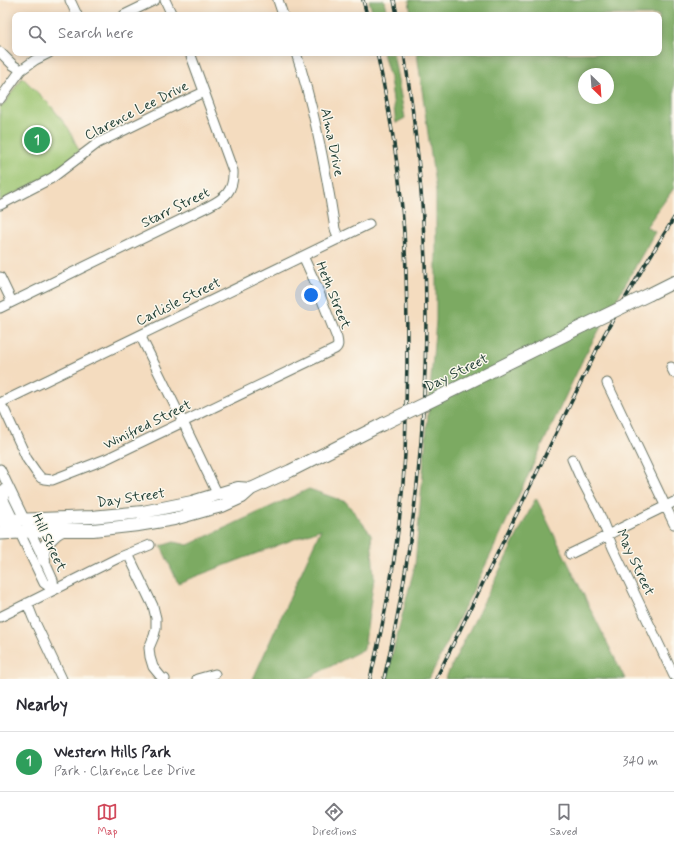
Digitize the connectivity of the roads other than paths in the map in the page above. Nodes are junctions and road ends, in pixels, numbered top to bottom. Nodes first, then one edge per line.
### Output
1 (70, 0) edge
2 (155, 0) edge
3 (165, 0) edge
4 (278, 0) edge
5 (76, 12) edge
6 (130, 12) edge
7 (171, 12) edge
8 (282, 12) edge
9 (0, 52) edge
10 (43, 56) edge
11 (191, 56) edge
12 (297, 56) edge
13 (21, 70) junction
14 (204, 92) junction
15 (0, 99) edge
16 (0, 205) edge
17 (369, 224) dead end
18 (339, 239) junction
19 (303, 256) junction
20 (0, 277) edge
21 (674, 282) edge
22 (12, 302) junction
23 (0, 308) edge
24 (140, 335) junction
25 (338, 345) joint
26 (608, 383) dead end
27 (0, 403) edge
28 (183, 422) junction
29 (572, 459) dead end
30 (0, 469) edge
31 (251, 489) junction
32 (0, 491) edge
33 (218, 495) junction
34 (670, 504) edge
35 (0, 512) edge
36 (19, 519) junction
37 (0, 520) edge
38 (674, 524) edge
39 (63, 530) junction
40 (0, 532) edge
41 (25, 532) junction
42 (608, 535) junction
43 (150, 545) dead end
44 (128, 554) junction
45 (570, 554) dead end
46 (44, 560) junction
47 (54, 590) junction
48 (27, 603) junction
49 (0, 617) edge
50 (215, 674) dead end
51 (674, 676) edge
52 (62, 679) edge
53 (165, 679) edge
54 (197, 679) edge

1 - 5 street
2 - 6 street
3 - 7 street
4 - 8 street
9 - 13 street
10 - 13 street
11 - 14 street, Starr Street
12 - 18 street, Alma Drive
13 - 15 street
14 - 16 street, Clarence Lee Drive
14 - 22 street, Starr Street
17 - 18 street, Carlisle Street
18 - 19 street, Carlisle Street
19 - 24 street, Carlisle Street
19 - 25 street, Heth Street
20 - 22 street
21 - 31 main road, Day Street, bridge
22 - 23 street, Starr Street
24 - 27 street, Carlisle Street
24 - 28 street
25 - 28 street, Winifred Street
26 - 34 street
27 - 28 street, Winifred Street
28 - 33 street
29 - 42 street, May Street
30 - 36 street, Hill Street
31 - 33 main road, Day Street
31 - 39 main road, Day Street
32 - 35 highway
32 - 36 street, Hill Street
33 - 36 main road, Day Street
34 - 38 street
34 - 42 street
36 - 37 highway
36 - 41 street, Hill Street
39 - 41 main road, Day Street
39 - 46 main road
40 - 41 highway
41 - 46 street, Hill Street
41 - 47 street, Hill Street
42 - 45 street
42 - 51 street, May Street
43 - 44 street
44 - 47 street
44 - 53 street
46 - 47 street, Hill Street
47 - 48 street
48 - 49 street
48 - 52 street
50 - 54 street

